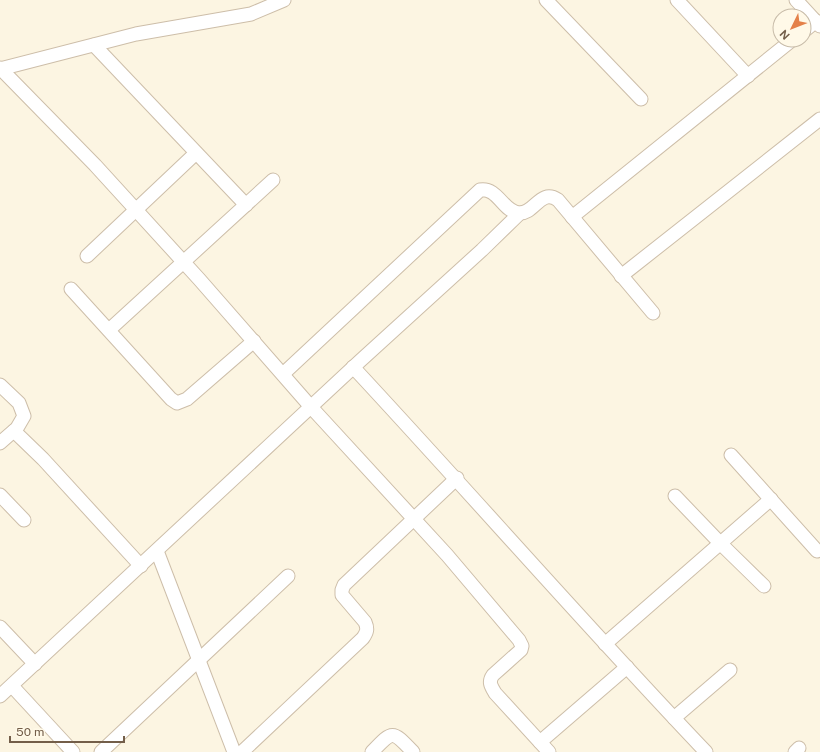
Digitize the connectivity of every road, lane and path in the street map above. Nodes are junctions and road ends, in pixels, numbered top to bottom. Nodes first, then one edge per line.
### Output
1 (284, 0) edge
2 (546, 0) edge
3 (678, 0) edge
4 (796, 0) edge
5 (818, 23) edge
6 (94, 45) junction
7 (782, 48) edge
8 (0, 69) edge
9 (748, 76) junction
10 (640, 99) dead end
11 (820, 119) edge
12 (196, 153) junction
13 (273, 180) dead end
14 (246, 205) junction
15 (135, 209) junction
16 (520, 213) junction
17 (572, 217) junction
18 (88, 256) dead end
19 (184, 263) junction
20 (621, 276) junction
21 (71, 289) dead end
22 (653, 313) dead end
23 (109, 330) junction
24 (254, 341) junction
25 (353, 367) junction
26 (283, 374) junction
27 (0, 385) edge
28 (311, 407) junction
29 (14, 431) junction
30 (0, 443) edge
31 (731, 455) dead end
32 (456, 478) junction
33 (0, 495) edge
34 (675, 496) dead end
35 (771, 499) junction
36 (24, 520) dead end
37 (415, 520) junction
38 (721, 544) junction
39 (157, 551) junction
40 (817, 551) dead end
41 (141, 566) junction
42 (288, 576) dead end
43 (764, 586) dead end
44 (0, 627) edge
45 (605, 644) junction
46 (198, 662) junction
47 (35, 664) junction
48 (627, 668) junction
49 (730, 670) dead end
50 (12, 686) junction
51 (0, 696) edge
52 (674, 718) junction
53 (540, 742) junction
54 (73, 752) edge
55 (101, 752) edge
56 (234, 752) edge
57 (242, 752) edge
58 (372, 752) edge
59 (413, 752) edge
60 (549, 752) edge
61 (706, 752) edge

1 - 6 street
2 - 10 street
3 - 9 street
4 - 5 street
6 - 8 street
6 - 12 street
7 - 9 street
8 - 15 street
9 - 17 street
11 - 20 street
12 - 14 street
12 - 15 street
13 - 14 street
14 - 19 street
15 - 18 street
15 - 19 street
16 - 17 street
16 - 25 street
16 - 26 street
17 - 20 street
19 - 23 street
19 - 24 street
20 - 22 street
21 - 23 street
23 - 24 street
24 - 26 street
25 - 28 street
25 - 32 street
26 - 28 street
27 - 29 street
28 - 37 street
28 - 39 street
29 - 30 street
29 - 41 street
31 - 35 street
32 - 37 street
32 - 45 street
33 - 36 street
34 - 38 street
35 - 38 street
35 - 40 street
37 - 53 street
37 - 57 street
38 - 43 street
38 - 45 street
39 - 41 street
39 - 46 street
41 - 47 street
42 - 46 street
44 - 47 street
45 - 48 street
46 - 55 street
46 - 56 street
47 - 50 street
48 - 52 street
48 - 53 street
49 - 52 street
50 - 51 street
50 - 54 street
52 - 61 street
53 - 60 street
58 - 59 street

